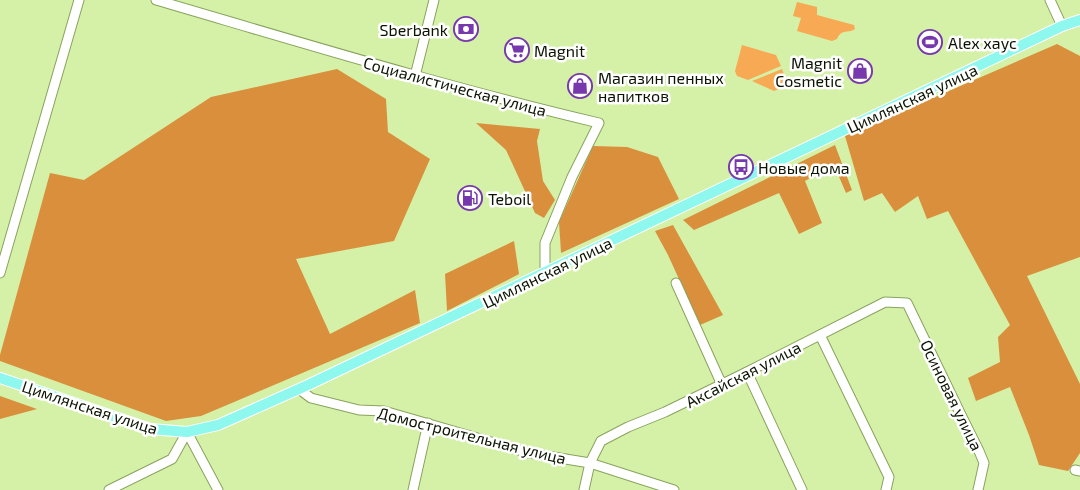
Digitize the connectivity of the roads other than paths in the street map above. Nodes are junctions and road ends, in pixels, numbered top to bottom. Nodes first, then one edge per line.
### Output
1 (79, 0) edge
2 (156, 0) edge
3 (434, 0) edge
4 (1050, 0) edge
5 (1080, 20) edge
6 (1062, 26) junction
7 (415, 76) junction
8 (546, 273) junction
9 (0, 274) edge
10 (676, 283) dead end
11 (907, 303) joint
12 (820, 335) junction
13 (747, 372) junction
14 (0, 378) edge
15 (722, 385) junction
16 (299, 389) junction
17 (428, 423) junction
18 (187, 432) junction
19 (590, 463) junction
20 (109, 490) edge
21 (218, 490) edge
22 (412, 490) edge
23 (584, 490) edge
24 (674, 490) edge
25 (802, 490) edge
26 (886, 490) edge
27 (978, 490) edge

1 - 9 street
2 - 7 street, Социалистическая улица
3 - 7 street
4 - 6 street
5 - 6 main road, Цимлянская улица
6 - 8 main road, Цимлянская улица
7 - 8 street, Социалистическая улица
8 - 16 main road, Цимлянская улица
10 - 15 street
11 - 12 street, Аксайская улица
11 - 27 street, Осиновая улица
12 - 13 street, Аксайская улица
12 - 26 street
13 - 15 street, Аксайская улица
13 - 25 street
14 - 18 main road, Цимлянская улица
15 - 19 street, Аксайская улица
16 - 17 street, Домостроительная улица
16 - 18 main road, Цимлянская улица
17 - 19 street, Домостроительная улица
17 - 22 street
18 - 20 street
18 - 21 street
19 - 23 street, Аксайская улица
19 - 24 street, Домостроительная улица

